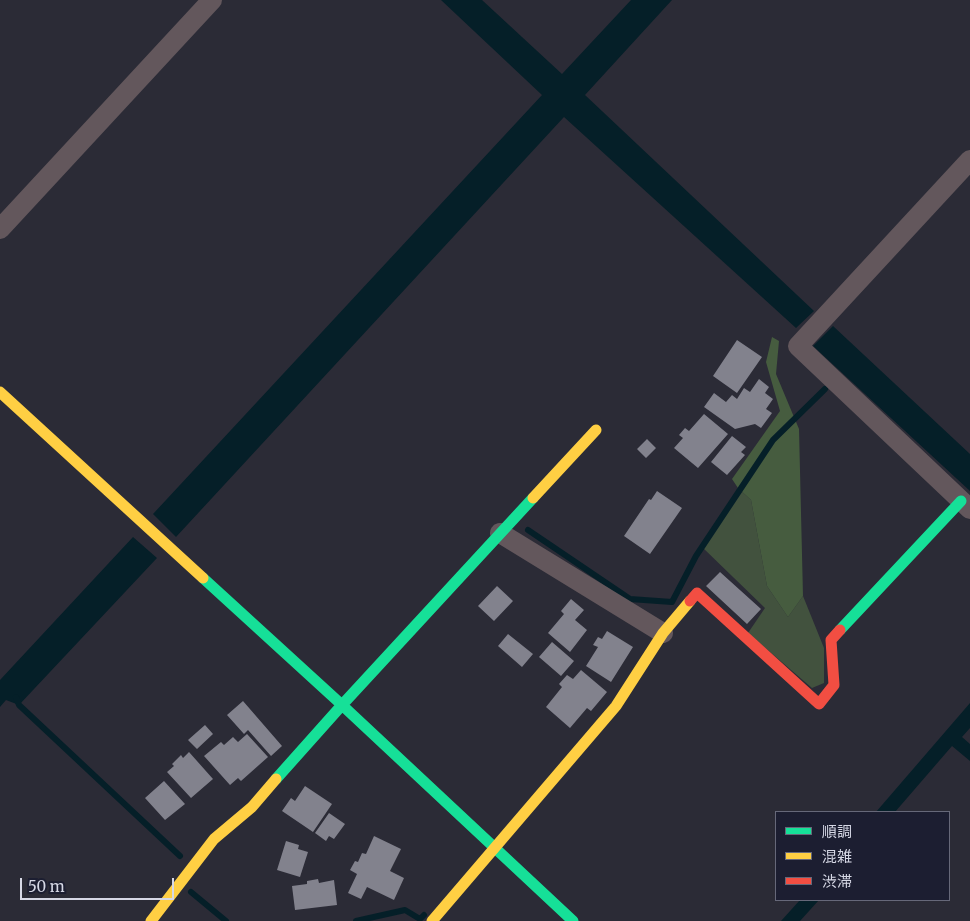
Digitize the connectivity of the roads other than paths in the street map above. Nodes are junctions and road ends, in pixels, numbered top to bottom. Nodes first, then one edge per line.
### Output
1 (212, 0) edge
2 (970, 160) edge
3 (0, 229) edge
4 (0, 392) edge
5 (596, 430) dead end
6 (966, 505) edge
7 (500, 533) junction
8 (663, 633) junction
9 (342, 705) junction
10 (495, 849) junction
11 (152, 921) edge
12 (432, 921) edge
13 (573, 921) edge

1 - 3 street
2 - 6 street
4 - 9 street
5 - 7 street
6 - 8 street
7 - 8 street
7 - 9 street
8 - 10 street
9 - 10 street
9 - 11 street
10 - 12 street
10 - 13 street

